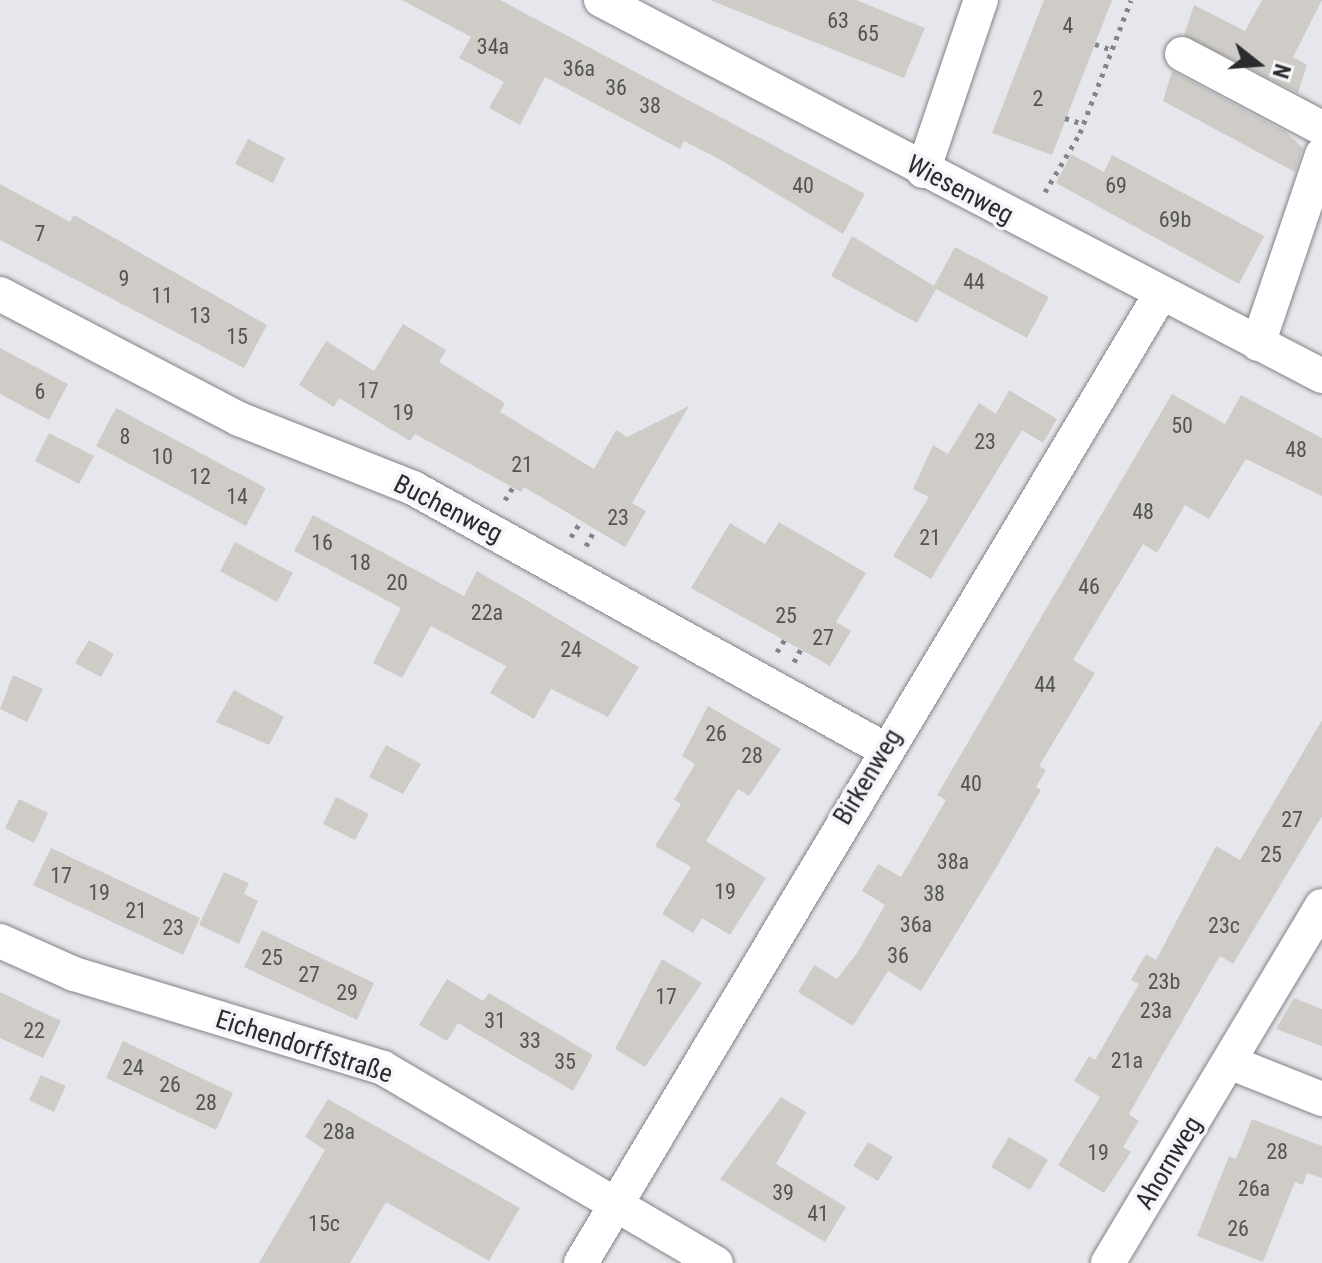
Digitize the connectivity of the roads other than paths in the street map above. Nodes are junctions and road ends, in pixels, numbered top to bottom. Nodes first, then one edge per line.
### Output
1 (601, 0) edge
2 (981, 0) edge
3 (1182, 54) dead end
4 (1322, 128) edge
5 (1322, 155) edge
6 (923, 171) junction
7 (0, 294) edge
8 (1160, 295) junction
9 (1258, 344) junction
10 (1322, 376) edge
11 (884, 749) junction
12 (1322, 906) edge
13 (0, 941) edge
14 (1229, 1062) junction
15 (1322, 1099) edge
16 (618, 1203) junction
17 (581, 1263) edge
18 (716, 1263) edge
19 (1108, 1263) edge

1 - 6 street, Wiesenweg
2 - 6 street
3 - 4 street
5 - 9 street
6 - 8 street, Wiesenweg
7 - 11 street, Buchenweg
8 - 9 street, Wiesenweg
8 - 11 street, Birkenweg
9 - 10 street, Wiesenweg
11 - 16 street, Birkenweg
12 - 14 street, Ahornweg
13 - 16 street, Eichendorffstraße
14 - 15 street
14 - 19 street, Ahornweg
16 - 17 street, Birkenweg
16 - 18 street, Eichendorffstraße

